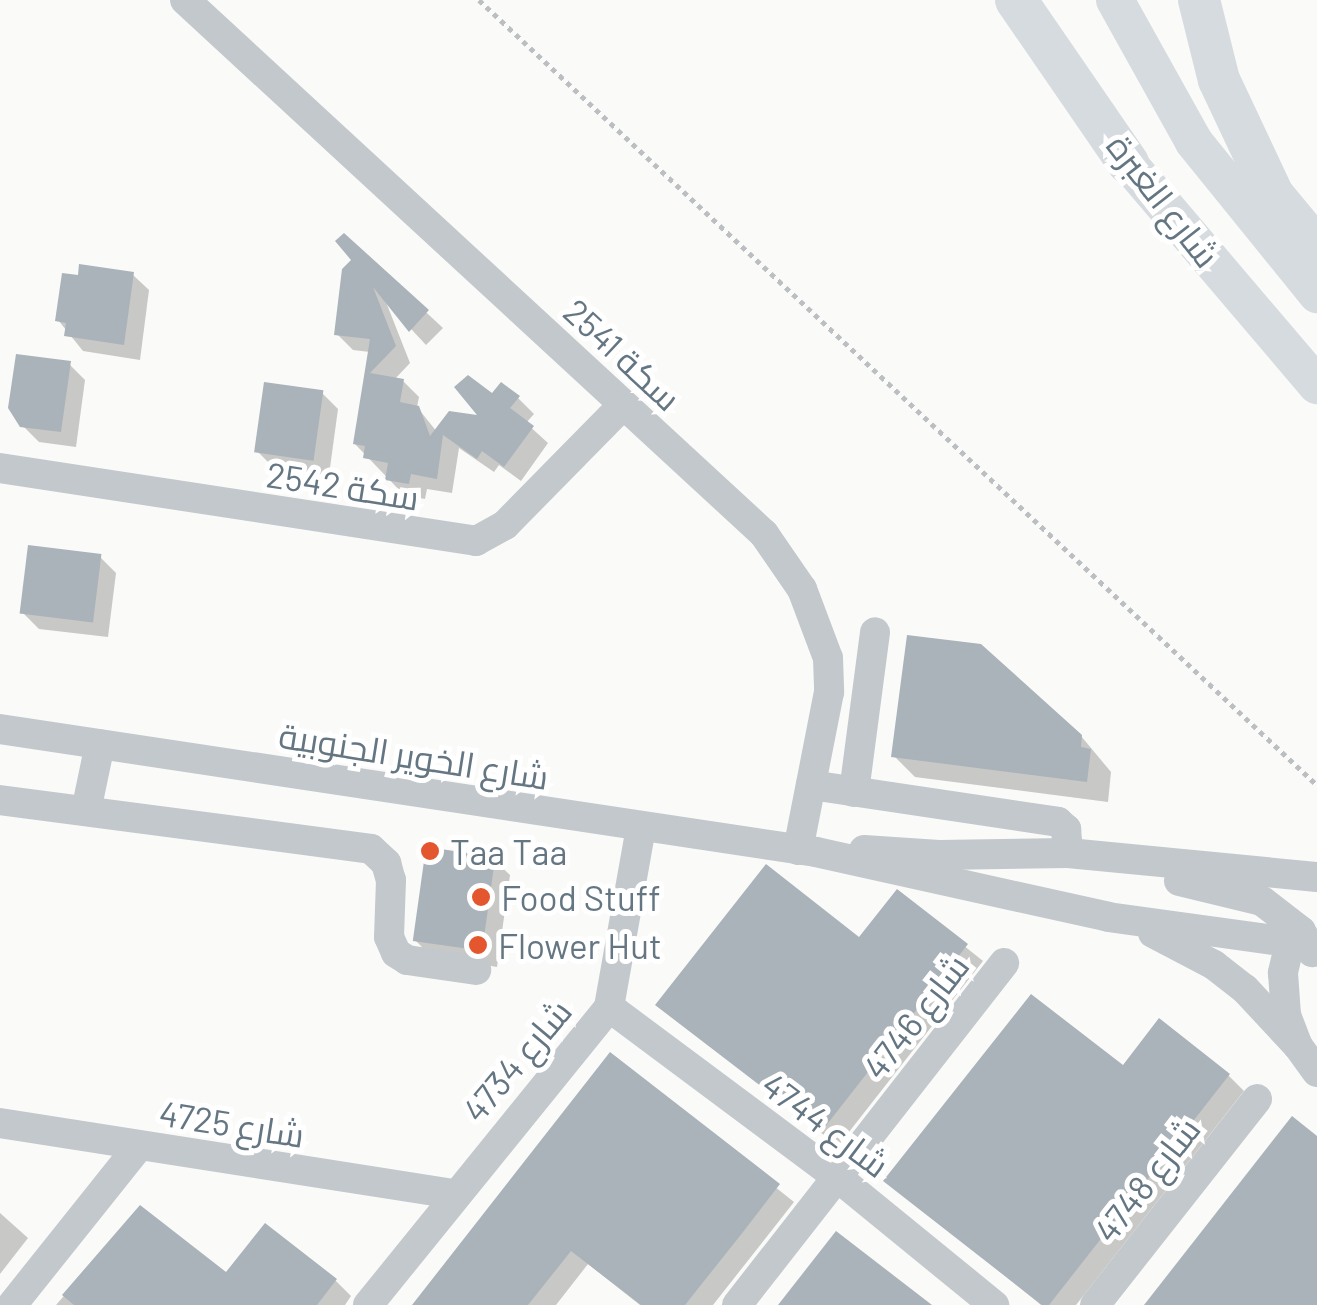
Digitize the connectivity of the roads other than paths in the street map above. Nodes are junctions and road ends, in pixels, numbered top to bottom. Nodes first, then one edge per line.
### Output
1 (185, 0) edge
2 (1016, 0) edge
3 (1034, 0) edge
4 (1115, 0) edge
5 (1199, 0) edge
6 (1128, 163) junction
7 (1317, 248) edge
8 (1317, 294) edge
9 (1317, 385) edge
10 (623, 404) junction
11 (0, 468) edge
12 (875, 632) dead end
13 (829, 692) junction
14 (866, 697) junction
15 (0, 729) edge
16 (100, 744) junction
17 (811, 785) junction
18 (854, 792) junction
19 (0, 800) edge
20 (86, 812) junction
21 (641, 828) junction
22 (807, 852) junction
23 (1068, 853) junction
24 (938, 854) junction
25 (1317, 877) edge
26 (1108, 917) junction
27 (1309, 942) edge
28 (1004, 963) dead end
29 (476, 970) dead end
30 (609, 1007) junction
31 (1298, 1046) junction
32 (1317, 1072) edge
33 (1256, 1100) dead end
34 (0, 1123) edge
35 (138, 1146) junction
36 (836, 1177) junction
37 (453, 1194) junction
38 (12, 1305) edge
39 (368, 1305) edge
40 (737, 1305) edge
41 (994, 1305) edge
42 (1095, 1305) edge

1 - 10 street, سكة 2541
2 - 6 highway
3 - 6 main road, شارع الغبرة
4 - 8 main road, شارع الغبرة
5 - 7 highway
6 - 9 main road, شارع الغبرة
10 - 11 street, سكة 2542
10 - 13 street, سكة 2541
12 - 14 street
13 - 14 street
13 - 17 street, سكة 2541
14 - 18 street
15 - 16 street, شارع الخوير الجنوبية
16 - 20 street
16 - 21 street, شارع الخوير الجنوبية
17 - 18 street
17 - 22 street, سكة 2541
18 - 23 street
19 - 20 street
20 - 29 street
21 - 22 street, شارع الخوير الجنوبية
21 - 30 street, 4734 شارع
22 - 24 street, شارع الخوير الجنوبية
22 - 26 street, شارع الخوير الجنوبية
23 - 24 street, شارع الخوير الجنوبية
23 - 25 street, شارع الخوير الجنوبية
24 - 27 street
26 - 27 street, شارع الخوير الجنوبية
26 - 31 street
27 - 31 street
28 - 36 street, 4746 شارع
30 - 36 street, 4744 شارع
30 - 37 street, 4734 شارع
31 - 32 street
33 - 42 street, 4748 شارع
34 - 35 street, 4725 شارع
35 - 37 street, 4725 شارع
35 - 38 street
36 - 40 street, 4746 شارع
36 - 41 street, 4744 شارع
37 - 39 street, 4734 شارع

